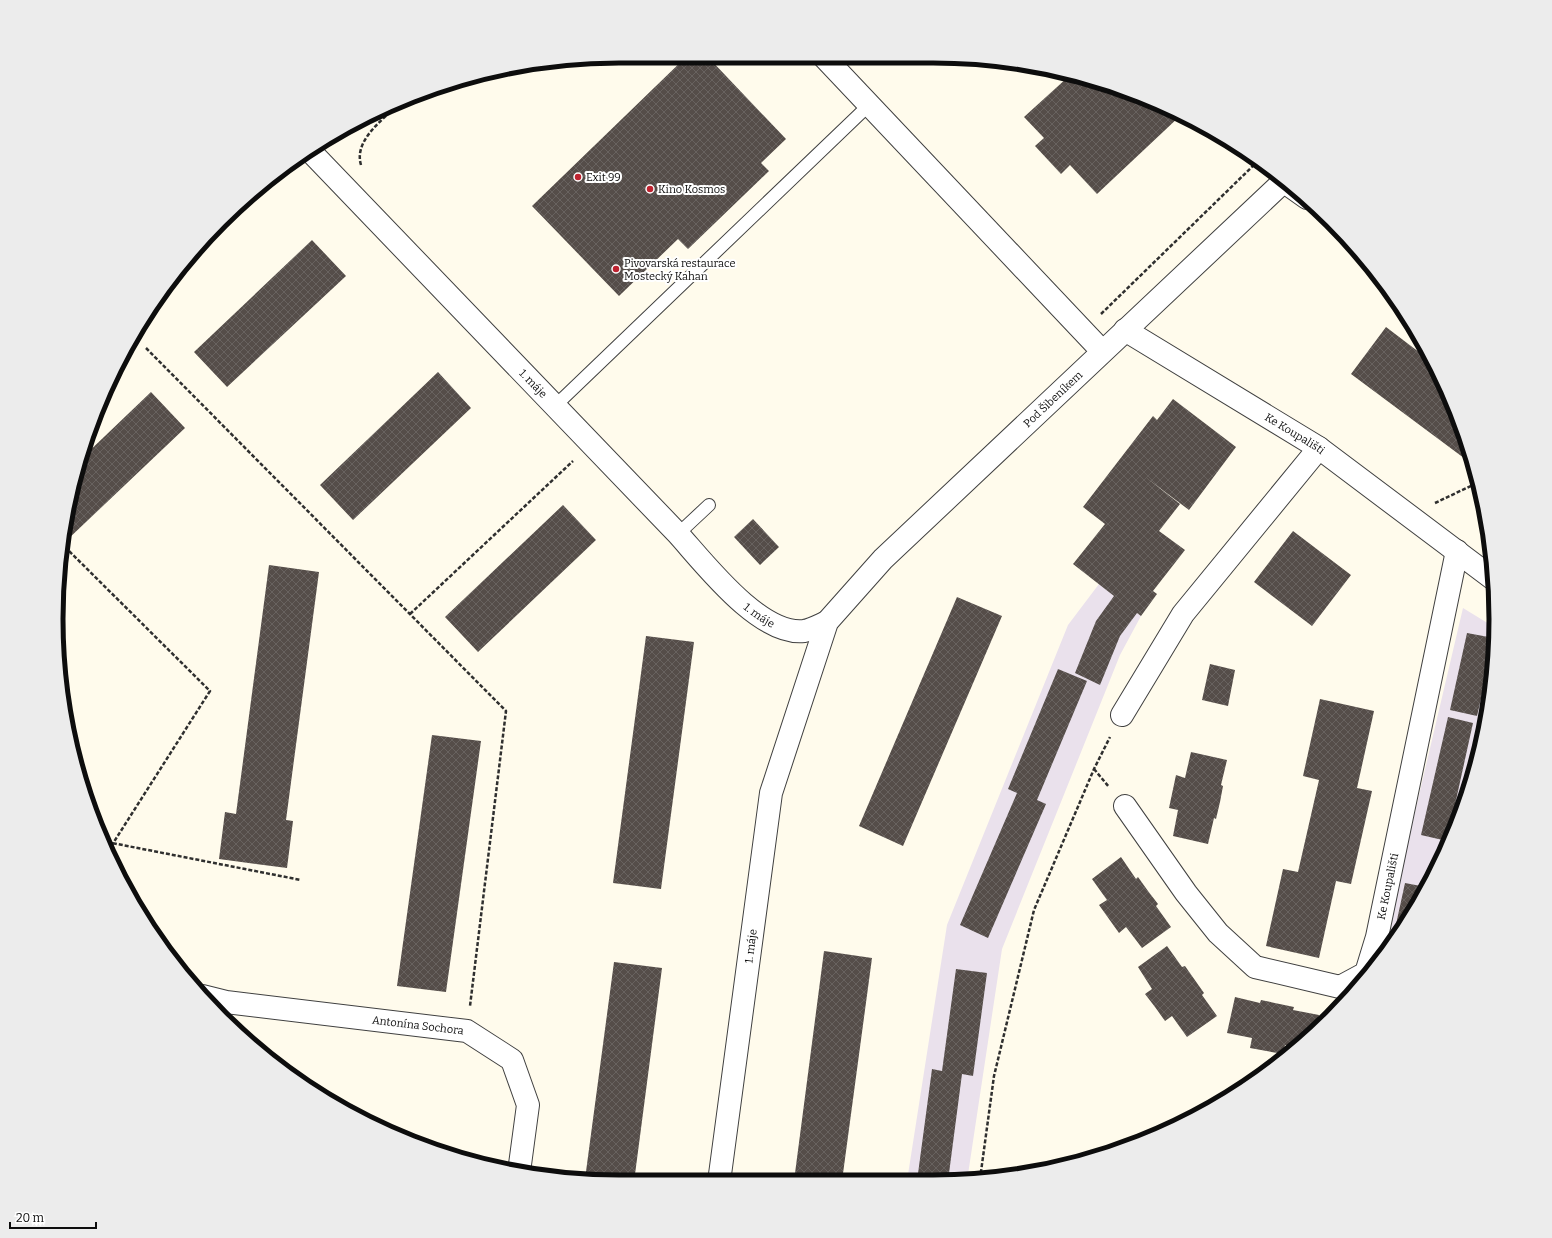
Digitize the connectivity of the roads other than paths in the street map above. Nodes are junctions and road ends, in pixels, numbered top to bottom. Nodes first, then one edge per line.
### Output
1 (830, 63) edge
2 (869, 105) junction
3 (314, 155) edge
4 (1279, 185) edge
5 (1124, 330) junction
6 (1102, 351) junction
7 (555, 406) junction
8 (1319, 448) junction
9 (709, 505) dead end
10 (678, 534) junction
11 (1457, 551) junction
12 (1487, 574) edge
13 (827, 622) junction
14 (1122, 715) road end
15 (1125, 806) dead end
16 (1369, 963) edge
17 (1358, 977) edge
18 (213, 999) edge
19 (520, 1166) edge
20 (720, 1175) edge

1 - 2 street
2 - 6 street
2 - 7 lane
3 - 7 street, 1. máje
4 - 5 street, Pod Šibeníkem
5 - 6 street, Pod Šibeníkem
5 - 8 street, Ke Koupališti
6 - 13 street, Pod Šibeníkem
7 - 10 street, 1. máje
8 - 11 street, Ke Koupališti
8 - 14 street
9 - 10 lane
10 - 13 street, 1. máje
11 - 12 street, Ke Koupališti
11 - 16 street, Ke Koupališti
13 - 20 street, 1. máje
15 - 17 street, Ke Koupališti
18 - 19 street, Antonína Sochora

